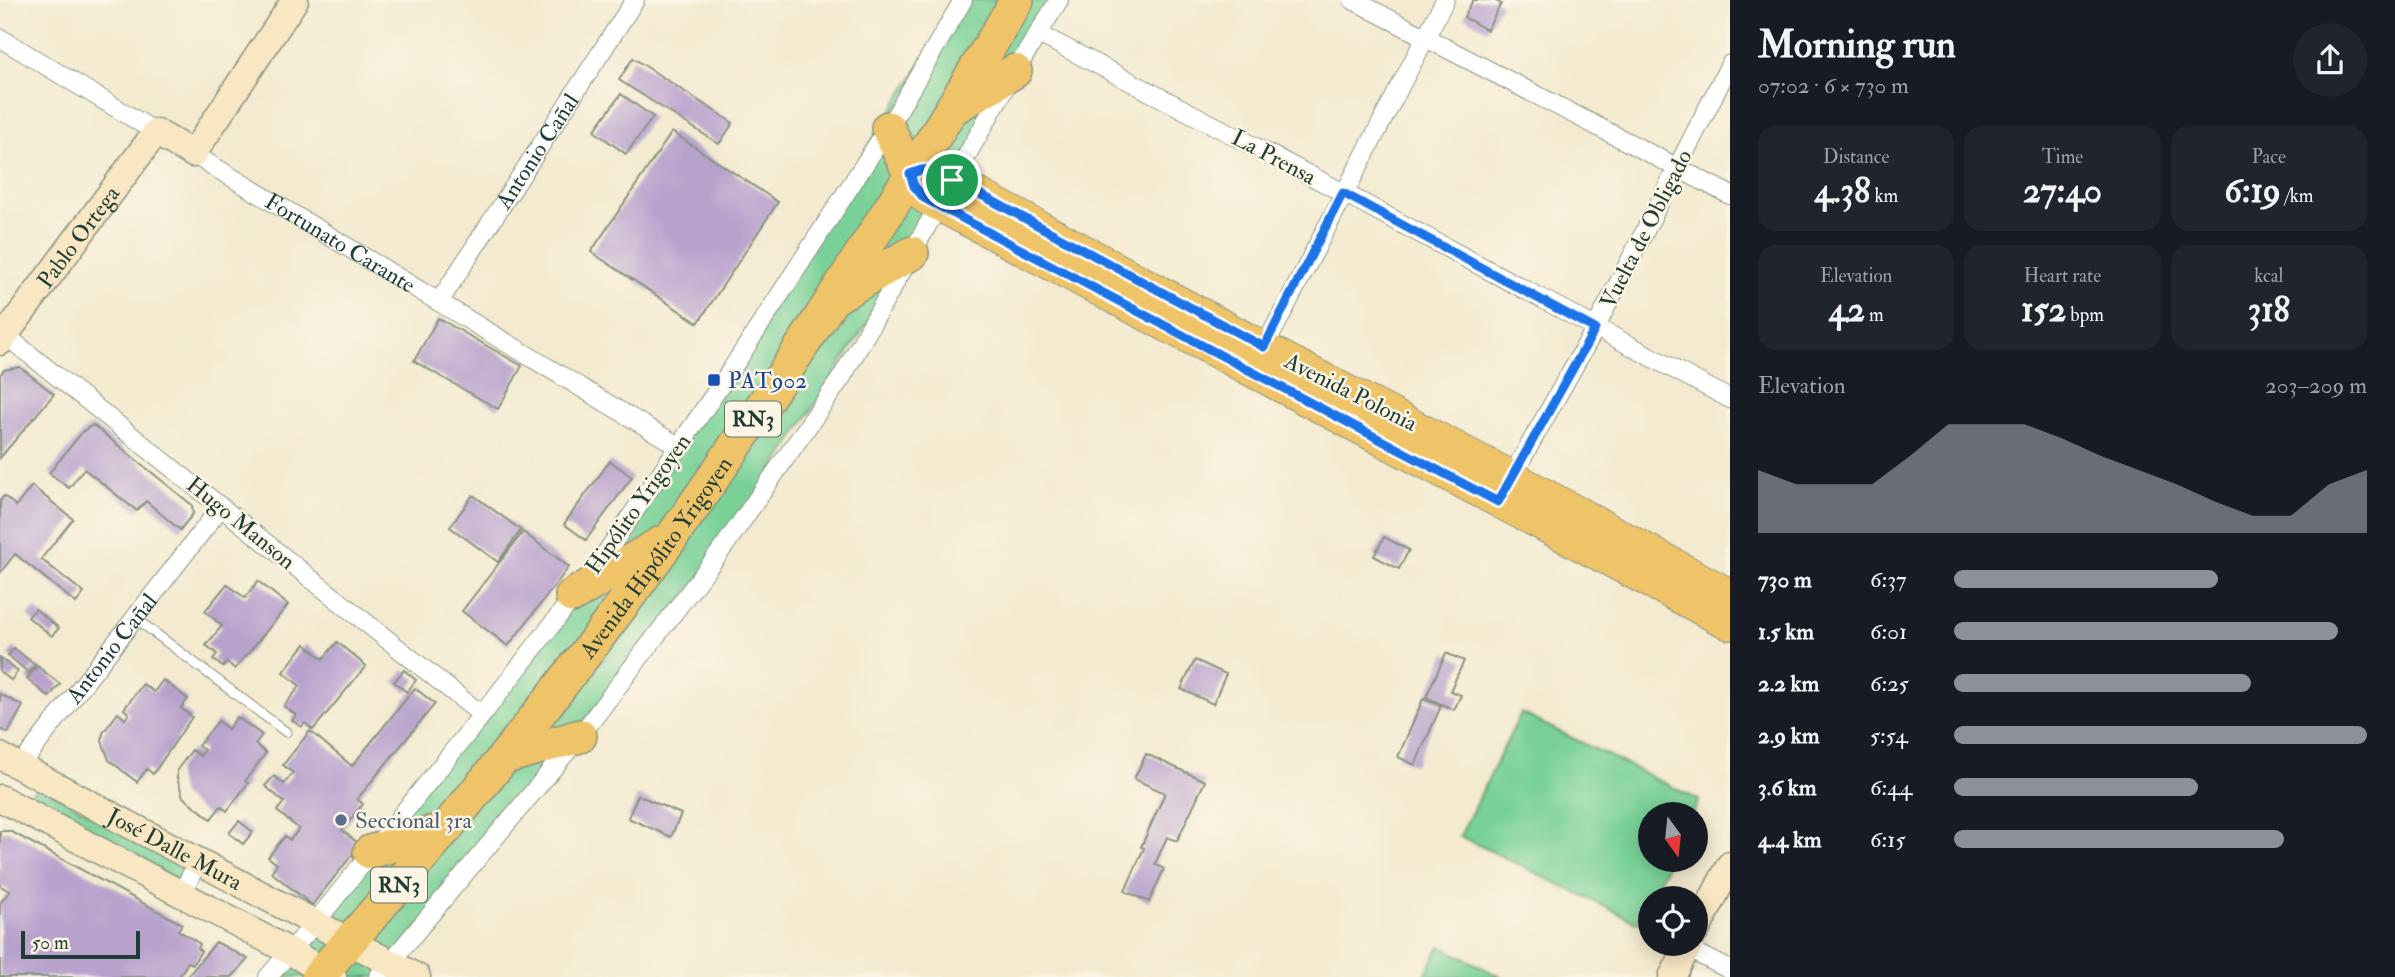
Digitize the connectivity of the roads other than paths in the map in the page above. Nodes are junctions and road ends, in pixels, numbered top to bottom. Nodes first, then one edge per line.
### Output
1 (295, 0) edge
2 (635, 0) edge
3 (963, 0) edge
4 (1017, 0) edge
5 (1059, 0) edge
6 (1353, 0) edge
7 (1445, 0) edge
8 (1040, 34) junction
9 (0, 38) edge
10 (1425, 38) junction
11 (1730, 64) edge
12 (1015, 71) junction
13 (952, 109) junction
14 (888, 128) junction
15 (156, 132) junction
16 (192, 154) junction
17 (1678, 167) junction
18 (910, 174) junction
19 (952, 180) junction
20 (1343, 193) junction
21 (1730, 195) edge
22 (938, 206) junction
23 (912, 253) junction
24 (832, 299) junction
25 (439, 302) junction
26 (1595, 329) junction
27 (2, 336) edge
28 (1258, 359) junction
29 (1730, 400) edge
30 (678, 446) junction
31 (1512, 476) junction
32 (1498, 502) junction
33 (221, 507) junction
34 (672, 536) junction
35 (1730, 594) edge
36 (572, 596) junction
37 (135, 618) junction
38 (1730, 625) edge
39 (482, 715) junction
40 (286, 732) dead end
41 (580, 736) junction
42 (506, 757) junction
43 (10, 761) edge
44 (0, 790) edge
45 (0, 798) edge
46 (447, 828) junction
47 (370, 852) junction
48 (198, 862) junction
49 (1730, 865) edge
50 (181, 894) junction
51 (1708, 908) edge
52 (314, 924) junction
53 (350, 942) junction
54 (291, 952) junction
55 (1708, 954) edge
56 (1683, 956) edge
57 (384, 970) edge
58 (1730, 970) edge
59 (325, 975) edge
60 (268, 977) edge
61 (417, 977) edge
62 (1672, 977) edge

1 - 16 main road
2 - 25 street, Antonio Cañal
3 - 14 street, Hipólito Yrigoyen
4 - 13 highway, Avenida Hipólito Yrigoyen / RN3
5 - 8 street
6 - 10 street
7 - 10 street
8 - 12 street
8 - 20 street, La Prensa
9 - 15 street, Fortunato Carante
10 - 17 street
10 - 20 street
11 - 17 street, Vuelta de Obligado
12 - 13 highway
12 - 19 street
13 - 18 highway, Avenida Hipólito Yrigoyen / RN3
14 - 18 highway
14 - 30 street, Hipólito Yrigoyen
15 - 16 main road, Fortunato Carante
15 - 27 main road, Pablo Ortega
16 - 25 street, Fortunato Carante
17 - 21 street
17 - 26 street, Vuelta de Obligado
18 - 19 main road, Avenida Polonia
18 - 22 main road, Avenida Polonia
18 - 24 highway, Avenida Hipólito Yrigoyen / RN3
19 - 22 street
19 - 28 main road, Avenida Polonia
20 - 26 street, La Prensa
20 - 28 street
22 - 23 street
22 - 28 main road, Avenida Polonia
23 - 24 highway
23 - 41 street
24 - 34 highway, Avenida Hipólito Yrigoyen / RN3
25 - 30 street, Fortunato Carante
26 - 29 street, La Prensa
26 - 31 street, Vuelta de Obligado
27 - 33 street, Hugo Manson
28 - 31 main road, Avenida Polonia
28 - 32 main road, Avenida Polonia
30 - 36 street, Hipólito Yrigoyen
31 - 32 street, Vuelta de Obligado
31 - 35 main road, Avenida Polonia
32 - 38 main road, Avenida Polonia
33 - 37 street, Antonio Cañal
33 - 39 street, Hugo Manson
34 - 36 highway
34 - 42 highway, Avenida Hipólito Yrigoyen / RN3
36 - 39 street, Hipólito Yrigoyen
37 - 40 lane
37 - 43 street, Antonio Cañal
39 - 47 street, Hipólito Yrigoyen
41 - 42 highway
41 - 57 street
42 - 46 highway, Avenida Hipólito Yrigoyen / RN3
43 - 44 main road, Antonio Cañal
43 - 48 main road, José Dalle Mura
45 - 50 main road, José Dalle Mura
46 - 47 highway
46 - 53 highway, Avenida Hipólito Yrigoyen / RN3
47 - 52 street, Hipólito Yrigoyen
48 - 50 street
48 - 52 main road, José Dalle Mura
49 - 51 main road
50 - 54 main road, José Dalle Mura
52 - 53 main road, José Dalle Mura
52 - 54 street, Hipólito Yrigoyen
53 - 57 main road, José Dalle Mura
53 - 59 highway, Avenida Hipólito Yrigoyen / RN3
54 - 59 main road, José Dalle Mura
54 - 60 street, Hipólito Yrigoyen
55 - 58 street
56 - 62 main road
57 - 61 main road, José Dalle Mura

